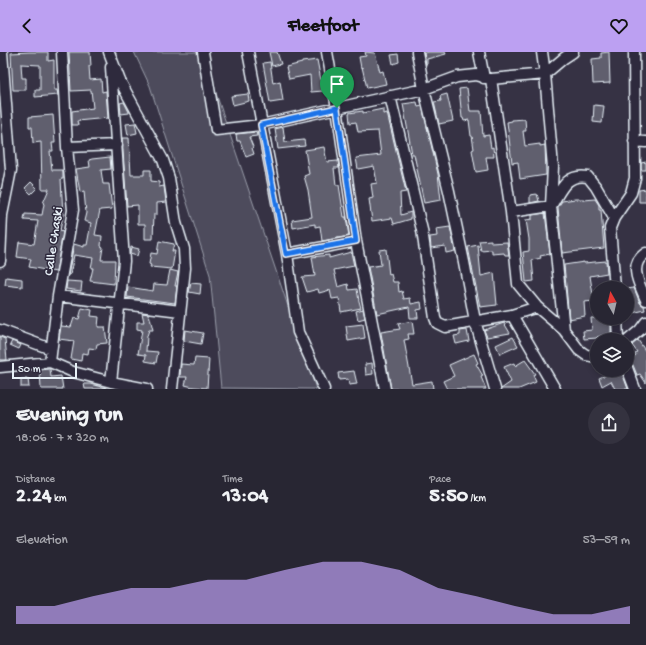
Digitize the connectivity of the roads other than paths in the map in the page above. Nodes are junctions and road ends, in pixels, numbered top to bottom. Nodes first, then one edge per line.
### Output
1 (2, 52) edge
2 (62, 52) edge
3 (203, 52) edge
4 (248, 52) edge
5 (327, 52) edge
6 (417, 52) edge
7 (479, 52) edge
8 (542, 52) edge
9 (573, 52) edge
10 (634, 52) edge
11 (110, 54) edge
12 (545, 74) junction
13 (487, 79) junction
14 (424, 89) junction
15 (390, 96) junction
16 (337, 108) junction
17 (261, 125) junction
18 (634, 141) junction
19 (646, 142) edge
20 (117, 145) junction
21 (67, 148) junction
22 (0, 169) edge
23 (11, 170) junction
24 (551, 206) junction
25 (511, 212) junction
26 (614, 218) junction
27 (356, 241) junction
28 (646, 253) edge
29 (286, 254) junction
30 (0, 260) edge
31 (614, 281) edge
32 (58, 296) junction
33 (646, 300) edge
34 (120, 304) junction
35 (536, 306) junction
36 (180, 311) junction
37 (512, 316) junction
38 (474, 321) junction
39 (646, 322) edge
40 (0, 330) edge
41 (564, 330) junction
42 (634, 335) edge
43 (51, 349) junction
44 (590, 356) edge
45 (50, 362) junction
46 (0, 367) edge
47 (630, 377) edge
48 (111, 382) junction
49 (144, 389) edge
50 (148, 389) edge
51 (172, 389) edge
52 (324, 389) edge
53 (385, 389) edge
54 (495, 389) edge
55 (555, 389) edge
56 (635, 389) edge

1 - 23 street
2 - 21 street, Calle Chaski
3 - 17 street
4 - 17 street
5 - 16 street
6 - 14 street
7 - 13 street
8 - 12 street
9 - 12 street
10 - 18 street
11 - 20 street
11 - 36 street
12 - 13 street
12 - 24 street
13 - 14 street
13 - 25 street
14 - 15 street
14 - 38 street
15 - 16 street
15 - 38 street
16 - 17 street
16 - 27 street
17 - 29 street
18 - 19 street
18 - 26 street
20 - 21 street
20 - 34 street
21 - 32 street, Calle Chaski
22 - 23 street
23 - 30 street
24 - 25 street
24 - 26 street
24 - 41 street
25 - 35 street
26 - 31 street
27 - 29 street
27 - 53 street
28 - 33 street
29 - 52 street
32 - 34 street
32 - 43 street, Calle Chaski
34 - 36 street
34 - 48 street
35 - 37 street
35 - 41 street
36 - 51 street
37 - 38 street
37 - 55 street
38 - 54 street
39 - 42 street
40 - 43 street
41 - 44 street
43 - 45 street, Calle Chaski
45 - 46 street
45 - 48 street
47 - 56 street
48 - 50 street
49 - 50 street

